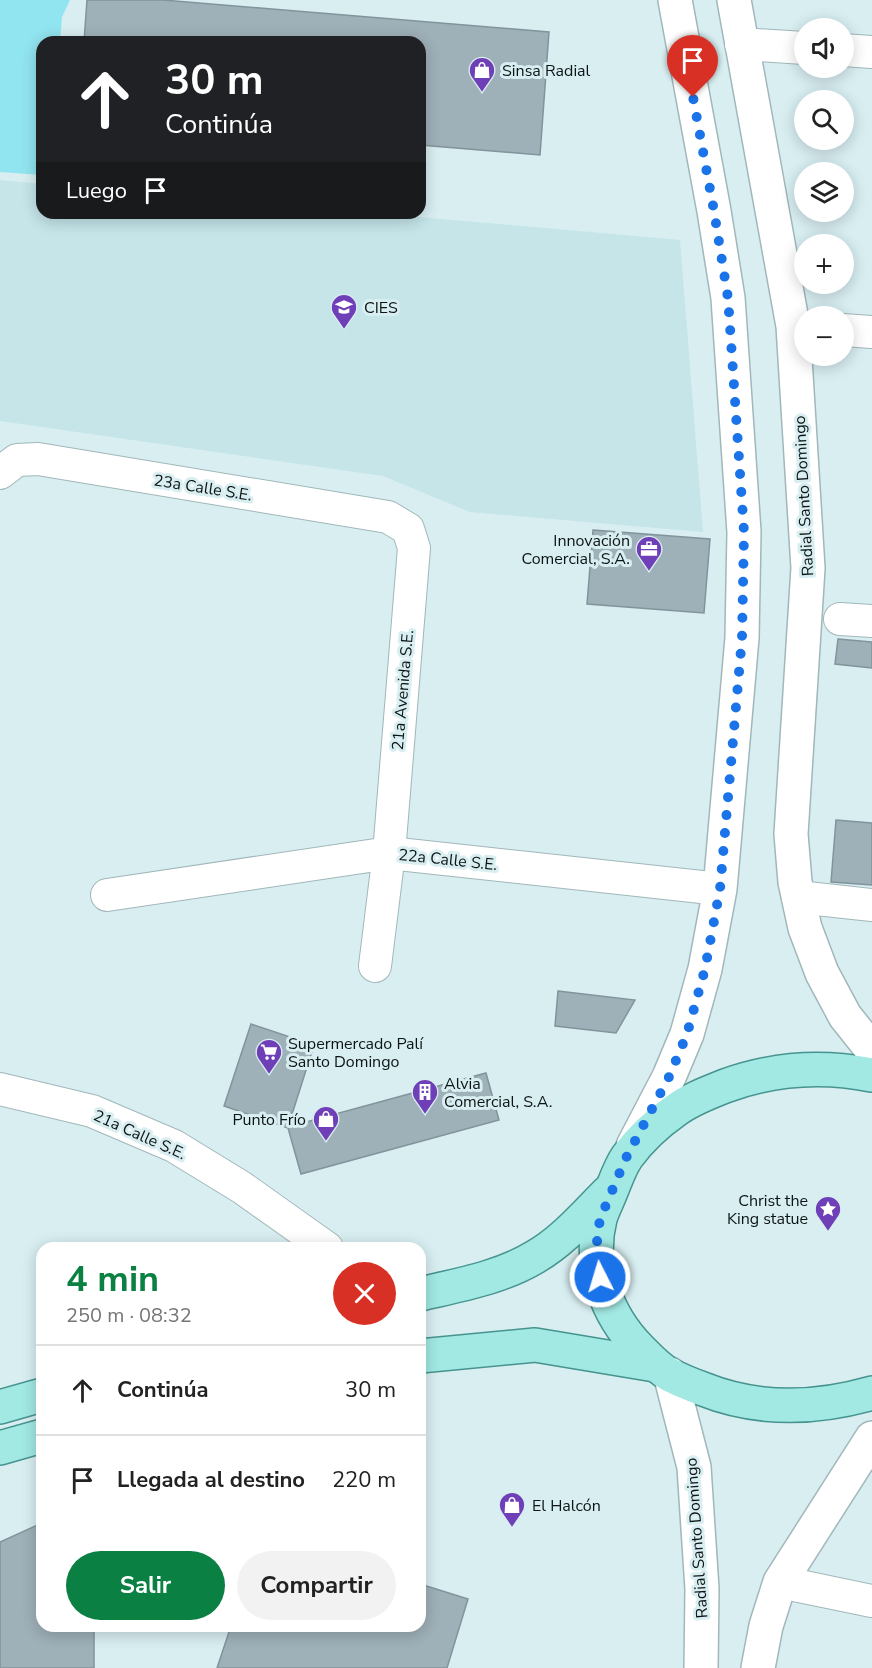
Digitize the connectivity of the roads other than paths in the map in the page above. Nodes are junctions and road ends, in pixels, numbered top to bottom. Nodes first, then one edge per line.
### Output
1 (675, 0) edge
2 (734, 0) edge
3 (741, 44) junction
4 (794, 47) edge
5 (854, 51) edge
6 (872, 52) edge
7 (794, 307) edge
8 (854, 331) edge
9 (872, 332) edge
10 (800, 366) edge
11 (0, 473) edge
12 (408, 529) joint
13 (840, 619) dead end
14 (872, 621) edge
15 (389, 853) junction
16 (720, 889) junction
17 (107, 895) dead end
18 (798, 897) junction
19 (872, 905) edge
20 (375, 966) dead end
21 (872, 1050) edge
22 (872, 1075) edge
23 (0, 1089) edge
24 (620, 1172) junction
25 (318, 1242) edge
26 (426, 1293) edge
27 (426, 1355) edge
28 (663, 1370) junction
29 (872, 1393) edge
30 (36, 1397) edge
31 (0, 1407) edge
32 (36, 1438) edge
33 (872, 1438) edge
34 (0, 1448) edge
35 (780, 1582) junction
36 (872, 1601) edge
37 (701, 1668) edge
38 (758, 1668) edge

1 - 16 main road
2 - 3 main road, Radial Santo Domingo
3 - 4 street
3 - 7 main road, Radial Santo Domingo
5 - 6 street
8 - 9 street
10 - 18 main road, Radial Santo Domingo
11 - 12 street, 23a Calle S.E.
12 - 15 street, 21a Avenida S.E.
13 - 14 street
15 - 16 street, 22a Calle S.E.
15 - 17 street, 22a Calle S.E.
15 - 20 street, 21a Avenida S.E.
16 - 24 main road
18 - 19 street
18 - 21 main road, Radial Santo Domingo
22 - 24 main road
23 - 25 street, 21a Calle S.E.
24 - 26 main road
24 - 28 main road
27 - 28 main road
28 - 29 main road
28 - 37 main road, Radial Santo Domingo
30 - 31 main road
32 - 34 main road
33 - 35 main road
35 - 36 street
35 - 38 main road

